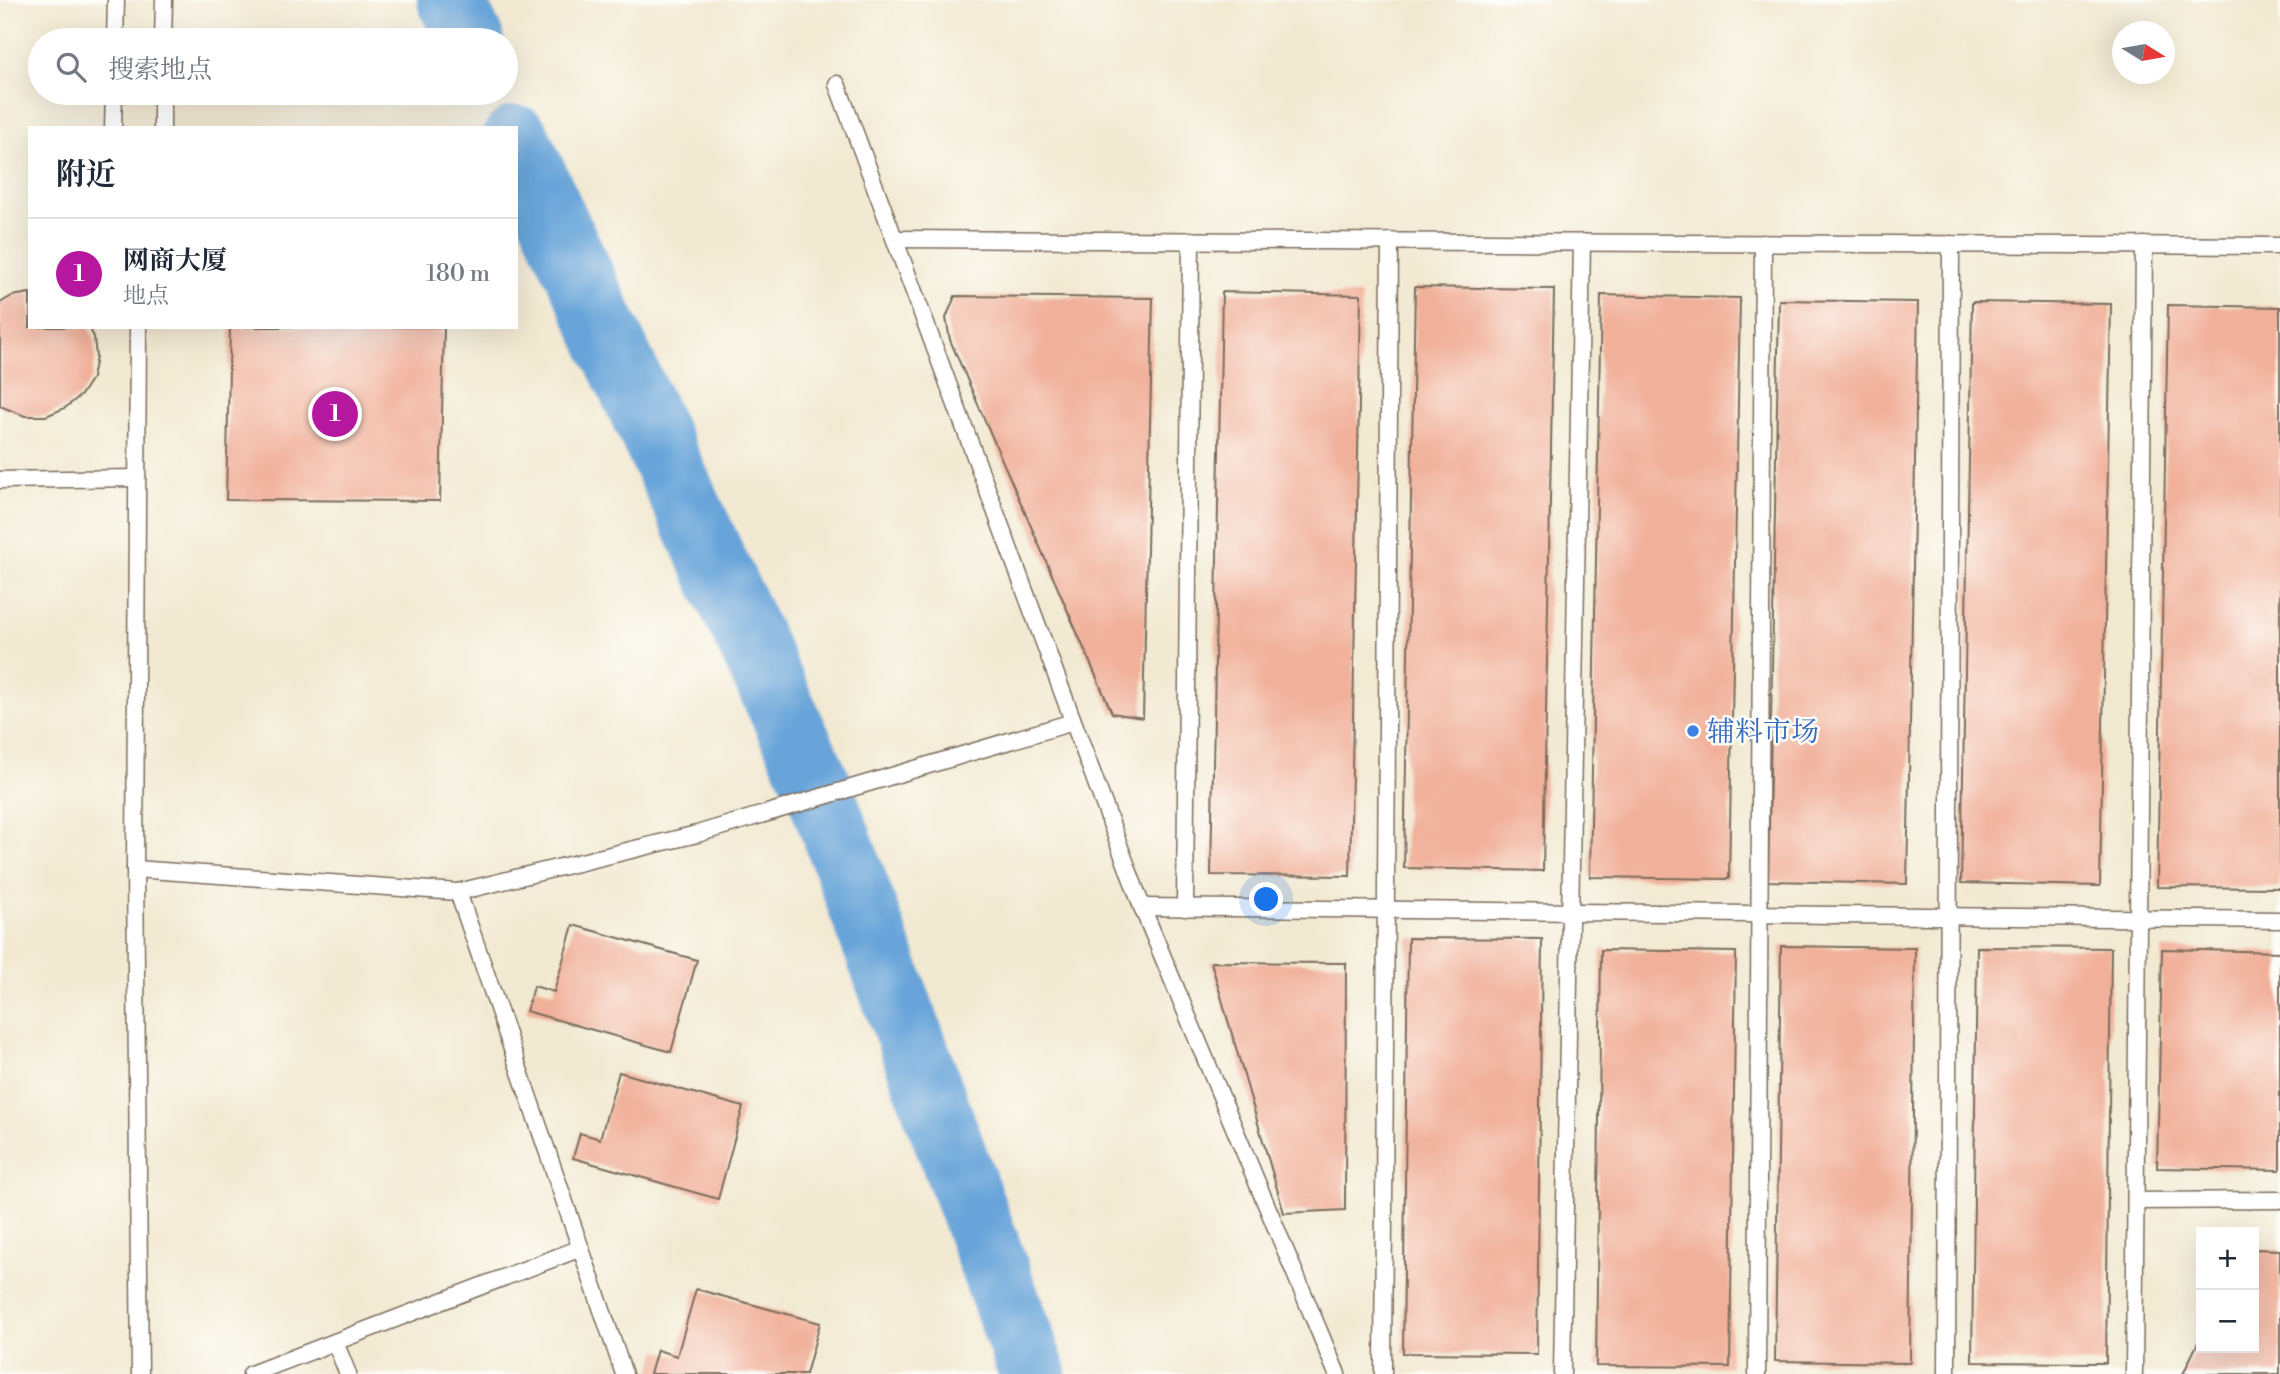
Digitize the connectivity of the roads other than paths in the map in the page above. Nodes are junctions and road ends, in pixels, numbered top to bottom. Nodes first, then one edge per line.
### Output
1 (116, 0) edge
2 (164, 0) edge
3 (115, 28) edge
4 (163, 28) edge
5 (837, 83) dead end
6 (114, 105) edge
7 (162, 105) edge
8 (113, 126) edge
9 (162, 126) edge
10 (895, 239) junction
11 (1191, 240) junction
12 (1390, 241) junction
13 (1582, 242) junction
14 (1763, 243) junction
15 (1951, 244) junction
16 (2144, 245) junction
17 (2280, 246) edge
18 (138, 329) edge
19 (137, 478) junction
20 (0, 480) edge
21 (1073, 722) junction
22 (135, 869) junction
23 (458, 892) junction
24 (1142, 907) junction
25 (1185, 908) junction
26 (1386, 910) junction
27 (1570, 912) junction
28 (1759, 915) junction
29 (1949, 917) junction
30 (2138, 918) junction
31 (2280, 920) edge
32 (2280, 1200) edge
33 (2136, 1201) junction
34 (581, 1248) junction
35 (335, 1342) junction
36 (140, 1374) edge
37 (251, 1374) edge
38 (348, 1374) edge
39 (624, 1374) edge
40 (1337, 1374) edge
41 (1383, 1374) edge
42 (1563, 1374) edge
43 (1757, 1374) edge
44 (1947, 1374) edge
45 (2134, 1374) edge

1 - 3 lane
2 - 4 lane
5 - 10 lane
6 - 8 lane
7 - 9 lane
10 - 11 lane
10 - 21 lane
11 - 12 lane
11 - 25 lane
12 - 13 lane
12 - 26 lane
13 - 14 lane
13 - 27 lane
14 - 15 lane
14 - 28 lane
15 - 16 lane
15 - 29 lane
16 - 17 lane
16 - 30 lane
18 - 19 lane
19 - 20 lane
19 - 22 lane
21 - 23 lane
21 - 24 lane
22 - 23 lane
22 - 36 lane
23 - 34 lane
24 - 25 lane
24 - 40 lane
25 - 26 lane
26 - 27 lane
26 - 41 lane
27 - 28 lane
27 - 42 lane
28 - 29 lane
28 - 43 lane
29 - 30 lane
29 - 44 lane
30 - 31 lane
30 - 33 lane
32 - 33 lane
33 - 45 lane
34 - 35 lane
34 - 39 lane
35 - 37 lane
35 - 38 lane

